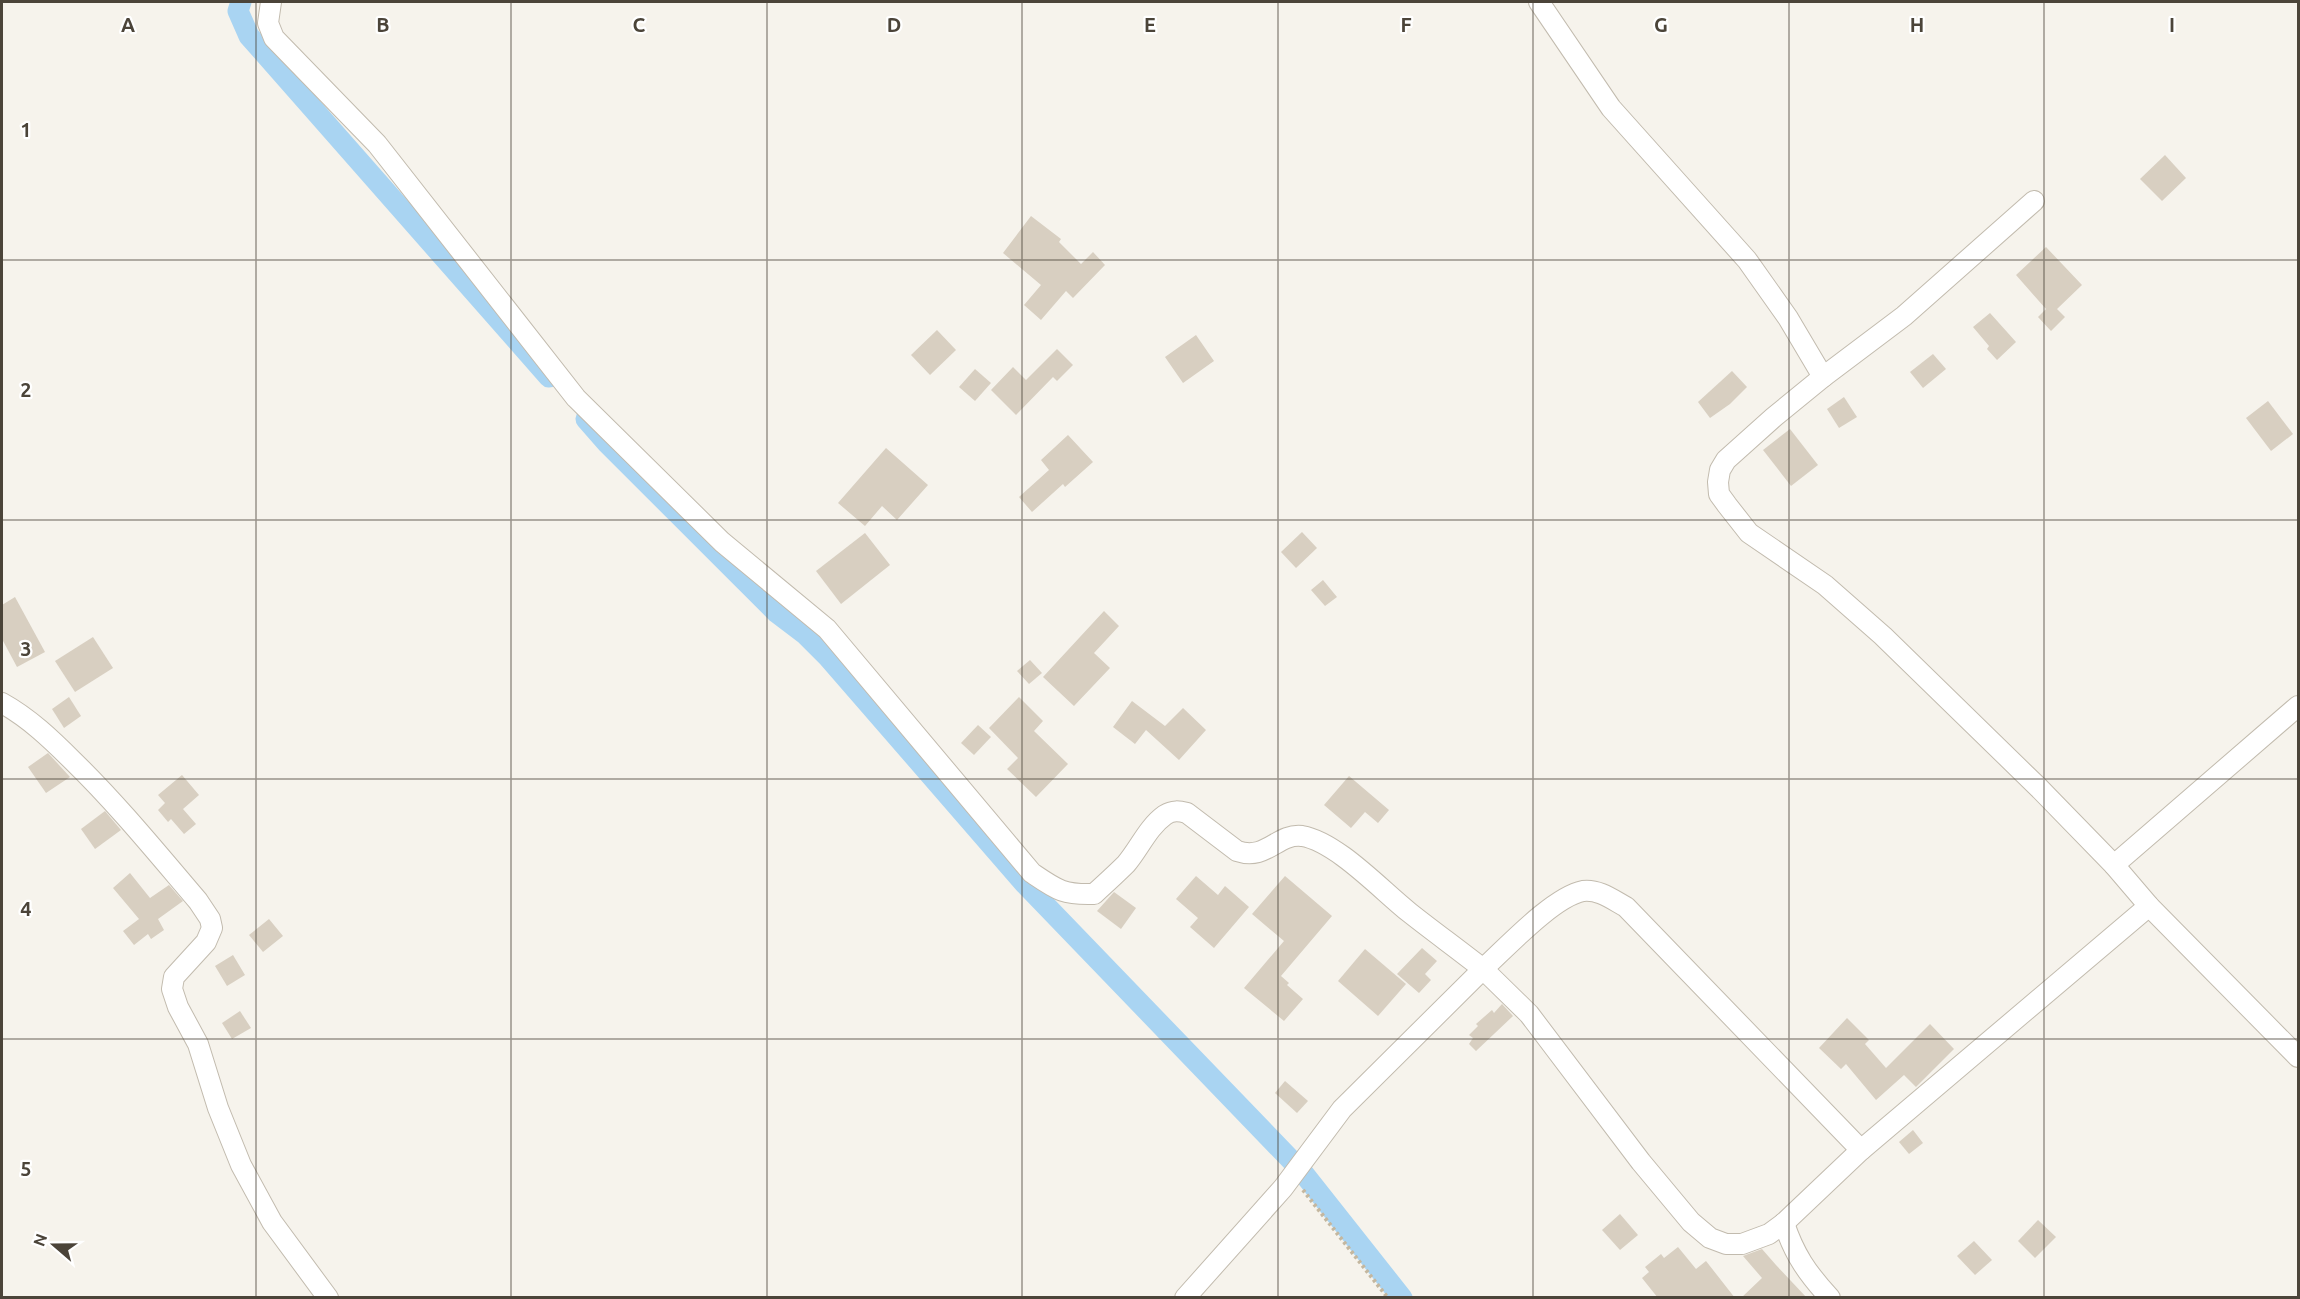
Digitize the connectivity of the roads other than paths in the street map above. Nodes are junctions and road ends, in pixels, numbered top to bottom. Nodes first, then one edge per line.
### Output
1 (271, 2) edge
2 (1539, 2) edge
3 (2034, 201) dead end
4 (1823, 377) junction
5 (2, 703) edge
6 (2298, 705) edge
7 (2114, 865) junction
8 (2149, 906) junction
9 (1483, 969) junction
10 (2298, 1057) edge
11 (1861, 1150) junction
12 (1784, 1222) junction
13 (328, 1298) edge
14 (1185, 1298) edge
15 (1830, 1298) edge

1 - 9 street
2 - 4 street
3 - 4 street
4 - 7 street
5 - 13 street
6 - 7 street
7 - 8 street
8 - 10 street
8 - 11 street
9 - 11 street
9 - 12 street
9 - 14 street
11 - 12 street
12 - 15 street

